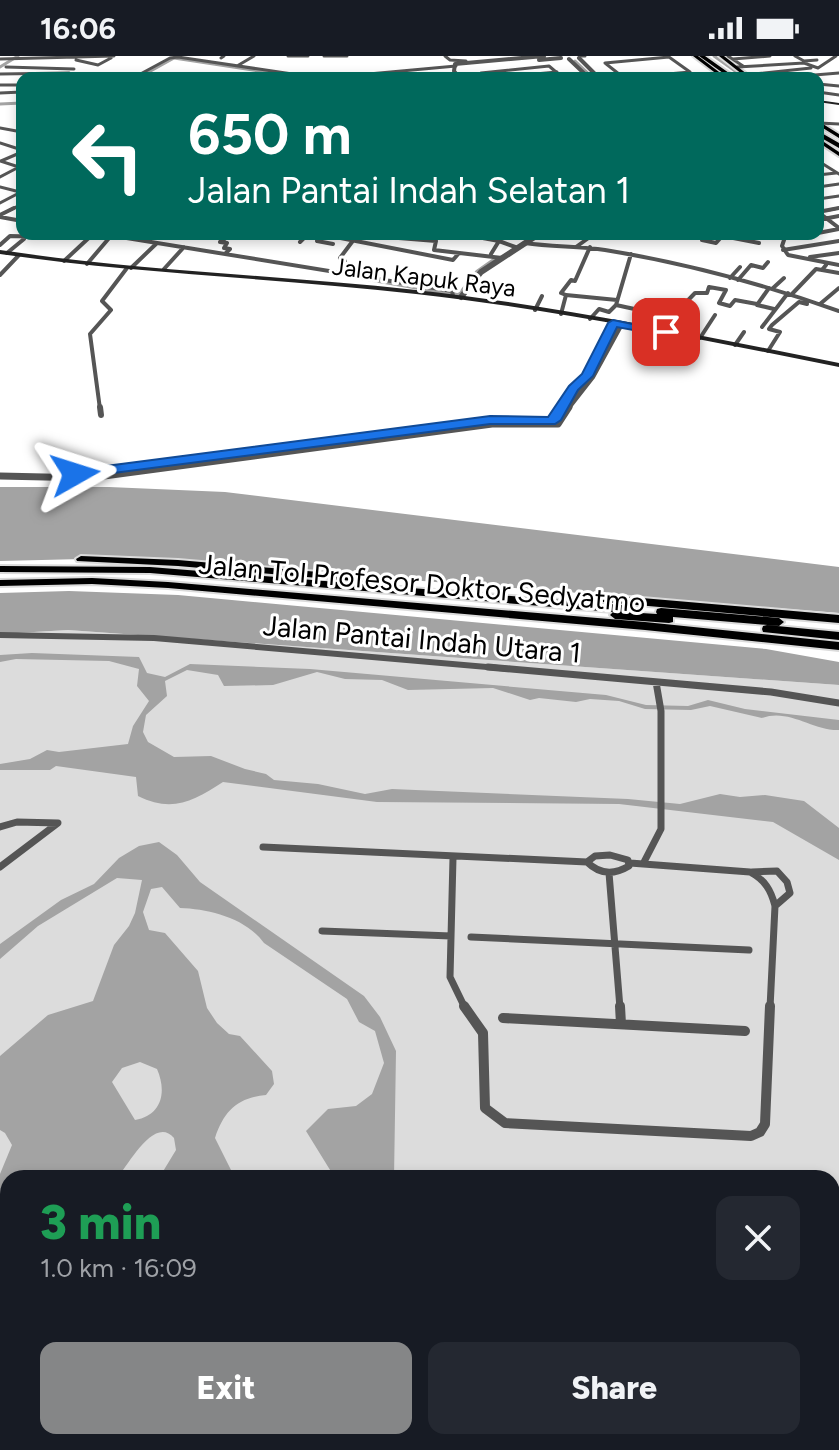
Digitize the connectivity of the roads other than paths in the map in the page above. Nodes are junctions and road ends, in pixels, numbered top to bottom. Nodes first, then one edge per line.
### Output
1 (178, 56) edge
2 (246, 56) edge
3 (254, 56) edge
4 (288, 56) edge
5 (308, 56) edge
6 (324, 56) edge
7 (347, 56) edge
8 (439, 56) edge
9 (445, 56) edge
10 (465, 56) edge
11 (542, 56) edge
12 (695, 56) edge
13 (705, 56) edge
14 (721, 56) edge
15 (768, 56) edge
16 (795, 56) edge
17 (812, 56) edge
18 (836, 56) edge
19 (51, 57) edge
20 (76, 57) edge
21 (112, 57) edge
22 (168, 57) edge
23 (524, 57) edge
24 (559, 57) edge
25 (582, 57) edge
26 (63, 58) edge
27 (636, 58) edge
28 (730, 58) edge
29 (7, 59) edge
30 (92, 59) edge
31 (487, 59) edge
32 (506, 59) edge
33 (569, 59) junction
34 (105, 61) junction
35 (470, 62) junction
36 (82, 63) junction
37 (89, 64) junction
38 (780, 64) junction
39 (827, 64) junction
40 (35, 65) edge
41 (455, 65) junction
42 (234, 66) junction
43 (6, 67) junction
44 (45, 67) junction
45 (740, 68) junction
46 (811, 68) dead end
47 (74, 69) junction
48 (517, 69) junction
49 (790, 70) junction
50 (52, 72) edge
51 (59, 72) edge
52 (70, 72) edge
53 (143, 72) edge
54 (153, 72) edge
55 (244, 72) edge
56 (278, 72) edge
57 (398, 72) edge
58 (455, 72) edge
59 (490, 72) edge
60 (520, 72) edge
61 (557, 72) edge
62 (583, 72) edge
63 (616, 72) edge
64 (690, 72) edge
65 (717, 72) edge
66 (728, 72) edge
67 (745, 72) edge
68 (779, 72) edge
69 (793, 72) edge
70 (838, 77) edge
71 (1, 81) edge
72 (824, 84) edge
73 (16, 85) joint
74 (830, 85) junction
75 (839, 87) edge
76 (16, 90) edge
77 (10, 91) junction
78 (824, 127) edge
79 (839, 146) edge
80 (1, 161) edge
81 (831, 162) dead end
82 (16, 163) edge
83 (824, 163) edge
84 (13, 165) junction
85 (16, 166) edge
86 (23, 240) edge
87 (86, 240) edge
88 (108, 240) edge
89 (132, 240) edge
90 (223, 240) edge
91 (318, 240) edge
92 (344, 240) edge
93 (358, 240) edge
94 (391, 240) edge
95 (419, 240) joint
96 (502, 240) edge
97 (505, 240) edge
98 (530, 240) edge
99 (586, 240) edge
100 (784, 240) edge
101 (839, 241) edge
102 (352, 242) junction
103 (525, 243) junction
104 (155, 244) junction
105 (333, 244) dead end
106 (365, 245) junction
107 (516, 247) junction
108 (576, 247) junction
109 (590, 247) junction
110 (184, 248) junction
111 (783, 250) junction
112 (4, 253) edge
113 (409, 253) junction
114 (459, 253) junction
115 (670, 253) dead end
116 (839, 253) edge
117 (225, 254) junction
118 (273, 254) dead end
119 (631, 254) junction
120 (19, 255) junction
121 (498, 257) junction
122 (690, 257) dead end
123 (804, 258) junction
124 (304, 259) dead end
125 (64, 261) junction
126 (267, 261) junction
127 (663, 262) junction
128 (768, 262) dead end
129 (87, 264) junction
130 (839, 265) edge
131 (298, 266) junction
132 (683, 266) junction
133 (740, 267) dead end
134 (129, 268) junction
135 (164, 269) junction
136 (339, 272) junction
137 (839, 273) edge
138 (715, 274) junction
139 (0, 275) edge
140 (730, 278) junction
141 (784, 278) dead end
142 (738, 280) junction
143 (575, 281) junction
144 (587, 284) dead end
145 (758, 285) junction
146 (709, 287) junction
147 (839, 288) edge
148 (770, 289) junction
149 (750, 293) dead end
150 (790, 294) junction
151 (455, 295) junction
152 (566, 295) junction
153 (542, 296) dead end
154 (646, 300) dead end
155 (617, 302) junction
156 (757, 304) junction
157 (807, 304) dead end
158 (820, 304) junction
159 (774, 309) junction
160 (535, 310) junction
161 (839, 311) edge
162 (561, 314) junction
163 (715, 315) dead end
164 (590, 319) junction
165 (617, 325) junction
166 (762, 327) dead end
167 (666, 332) junction
168 (744, 332) dead end
169 (700, 338) junction
170 (735, 345) junction
171 (768, 351) junction
172 (839, 365) edge
173 (101, 415) dead end
174 (0, 473) edge
175 (0, 562) edge
176 (0, 572) edge
177 (0, 583) edge
178 (839, 619) edge
179 (839, 628) edge
180 (0, 635) edge
181 (839, 636) edge
182 (839, 648) edge
183 (656, 682) junction
184 (839, 703) edge
185 (0, 827) edge
186 (263, 847) dead end
187 (453, 858) junction
188 (587, 862) junction
189 (644, 862) junction
190 (630, 863) junction
191 (0, 867) edge
192 (750, 872) junction
193 (609, 873) junction
194 (775, 906) junction
195 (322, 931) dead end
196 (451, 936) junction
197 (471, 937) dead end
198 (615, 944) junction
199 (749, 950) dead end
200 (503, 1018) dead end
201 (621, 1024) junction
202 (745, 1031) dead end

1 - 22 street
1 - 42 street
2 - 42 street
3 - 42 street
4 - 5 street
6 - 7 street
8 - 41 street
9 - 35 street
10 - 35 street
11 - 23 street
12 - 65 main road
13 - 66 highway
14 - 45 main road
15 - 28 street
15 - 38 street
16 - 17 street
17 - 39 street
18 - 39 street
19 - 26 street
19 - 40 street
19 - 44 street
20 - 26 street
20 - 30 street
20 - 36 street
21 - 30 street
21 - 34 street
22 - 53 street
23 - 32 street
24 - 32 street
24 - 33 street
25 - 33 street
27 - 63 street
27 - 64 street
28 - 45 street
29 - 40 street
29 - 43 street
30 - 34 street
30 - 37 street
31 - 32 street
31 - 35 street
32 - 41 street
32 - 48 street
33 - 62 street
34 - 37 street
35 - 41 street
36 - 37 street
36 - 47 street
38 - 39 street
38 - 45 street
38 - 49 street
40 - 43 street
40 - 44 street
41 - 57 street
41 - 58 street
42 - 56 street
43 - 71 street
44 - 50 street
45 - 67 main road
46 - 49 street
47 - 51 street
47 - 52 street
48 - 59 street
48 - 60 street
48 - 61 street
49 - 68 street
49 - 69 street
54 - 55 street
70 - 74 street
71 - 73 street
71 - 77 street
72 - 74 street
73 - 77 street
74 - 75 street
76 - 77 street
78 - 79 main road
80 - 84 street
81 - 83 street
82 - 84 street
84 - 85 street
86 - 112 street
87 - 125 street
88 - 129 street
89 - 104 street
90 - 117 street
91 - 105 street
92 - 102 street
93 - 106 street
94 - 106 street
95 - 113 street
95 - 114 street
96 - 121 street
97 - 107 street
98 - 103 street
99 - 108 street
100 - 111 street
101 - 111 street
102 - 106 street
102 - 136 street
103 - 107 street
103 - 108 street
104 - 110 street
104 - 134 street
106 - 113 street
107 - 121 street
108 - 109 street
109 - 119 street
109 - 143 street
110 - 117 street
110 - 135 street
111 - 123 street
112 - 120 main road, Jalan Kapuk Raya
113 - 114 street
114 - 121 street
115 - 127 street
116 - 123 street
117 - 126 street
118 - 126 street
119 - 127 street
119 - 155 street
120 - 125 main road, Jalan Kapuk Raya
120 - 139 street
121 - 151 street
122 - 132 street
123 - 130 street
124 - 131 street
125 - 129 main road, Jalan Kapuk Raya
126 - 131 street
127 - 132 street
128 - 142 street
129 - 134 main road, Jalan Kapuk Raya
131 - 136 street
132 - 138 street
133 - 140 street
134 - 135 main road, Jalan Kapuk Raya
134 - 173 street
135 - 151 main road, Jalan Kapuk Raya
136 - 151 street
137 - 150 street
138 - 140 street
138 - 146 street
140 - 142 street
141 - 148 street
142 - 145 street
143 - 144 street
143 - 152 street
145 - 148 street
145 - 149 street
146 - 156 street
146 - 167 street
147 - 158 street
148 - 150 street
148 - 156 street
150 - 158 street
150 - 159 street
151 - 160 main road, Jalan Kapuk Raya
152 - 155 street
152 - 162 street
153 - 160 street
154 - 155 street
155 - 164 street
156 - 159 street
157 - 171 street
158 - 161 street
159 - 166 street
160 - 162 main road, Jalan Kapuk Raya
162 - 164 main road, Jalan Kapuk Raya
163 - 169 street
164 - 165 main road, Jalan Kapuk Raya
165 - 167 main road, Jalan Kapuk Raya
165 - 174 street
167 - 169 main road, Jalan Kapuk Raya
168 - 170 street
169 - 170 main road, Jalan Kapuk Raya
170 - 171 main road, Jalan Kapuk Raya
171 - 172 main road, Jalan Kapuk Raya
175 - 178 highway, Jalan Tol Profesor Doktor Sedyatmo
176 - 179 highway, Jalan Tol Profesor Doktor Sedyatmo
176 - 181 highway, Jalan Tol Profesor Doktor Sedyatmo
177 - 182 highway, Jalan Tol Profesor Doktor Sedyatmo
180 - 183 street, Jalan Pantai Indah Utara 1
183 - 184 street, Jalan Pantai Indah Utara 1
183 - 189 street
185 - 191 street
186 - 187 street
187 - 188 street
187 - 196 street
188 - 190 street
188 - 193 street
189 - 190 street
189 - 192 street
190 - 193 street
192 - 194 street
192 - 194 street
193 - 198 street
194 - 196 street
195 - 196 street
197 - 198 street
198 - 199 street
198 - 201 street
200 - 201 street
201 - 202 street

